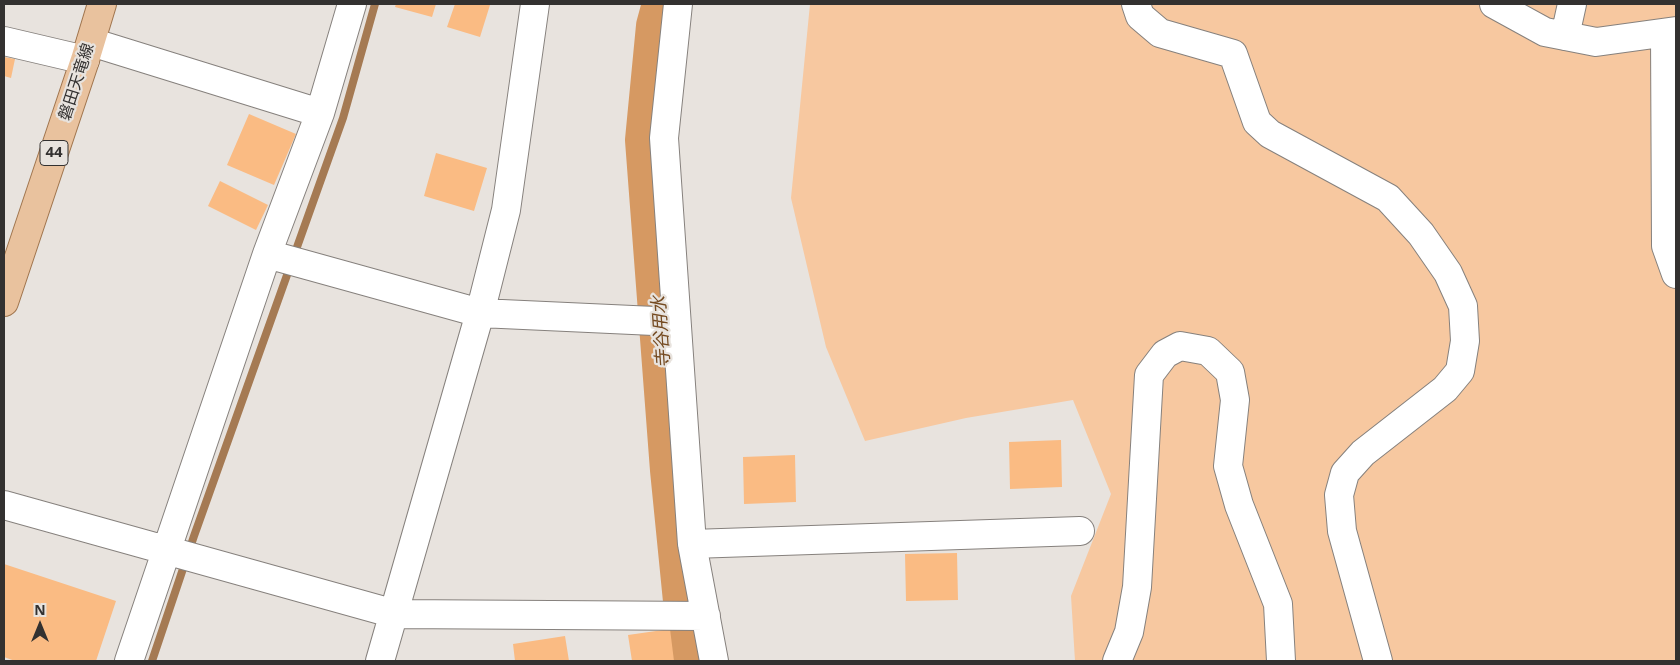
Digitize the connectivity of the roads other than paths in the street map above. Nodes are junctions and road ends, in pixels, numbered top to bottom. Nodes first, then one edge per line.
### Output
1 (102, 4) edge
2 (352, 4) edge
3 (535, 4) edge
4 (678, 4) edge
5 (1136, 4) edge
6 (1494, 4) edge
7 (1572, 4) edge
8 (1670, 32) edge
9 (1564, 36) junction
10 (4, 41) edge
11 (88, 51) junction
12 (320, 113) junction
13 (267, 254) junction
14 (1676, 274) edge
15 (4, 302) edge
16 (480, 313) junction
17 (676, 322) junction
18 (4, 505) edge
19 (1080, 532) dead end
20 (692, 544) junction
21 (167, 550) junction
22 (395, 614) junction
23 (706, 616) junction
24 (129, 661) edge
25 (380, 661) edge
26 (714, 661) edge
27 (1117, 661) edge
28 (1280, 661) edge
29 (1378, 661) edge

1 - 11 main road, 磐田天竜線 / 44
2 - 12 street
3 - 16 street
4 - 17 street
5 - 29 street
6 - 9 street
7 - 9 street
8 - 9 street
8 - 14 street
10 - 11 street
11 - 12 street
11 - 15 main road, 磐田天竜線 / 44
12 - 13 street
13 - 16 street
13 - 21 street
16 - 17 street
16 - 22 street
17 - 20 street
18 - 21 street
19 - 20 street
20 - 23 street
21 - 22 street
21 - 24 street
22 - 23 street
22 - 25 street
23 - 26 street
27 - 28 street

